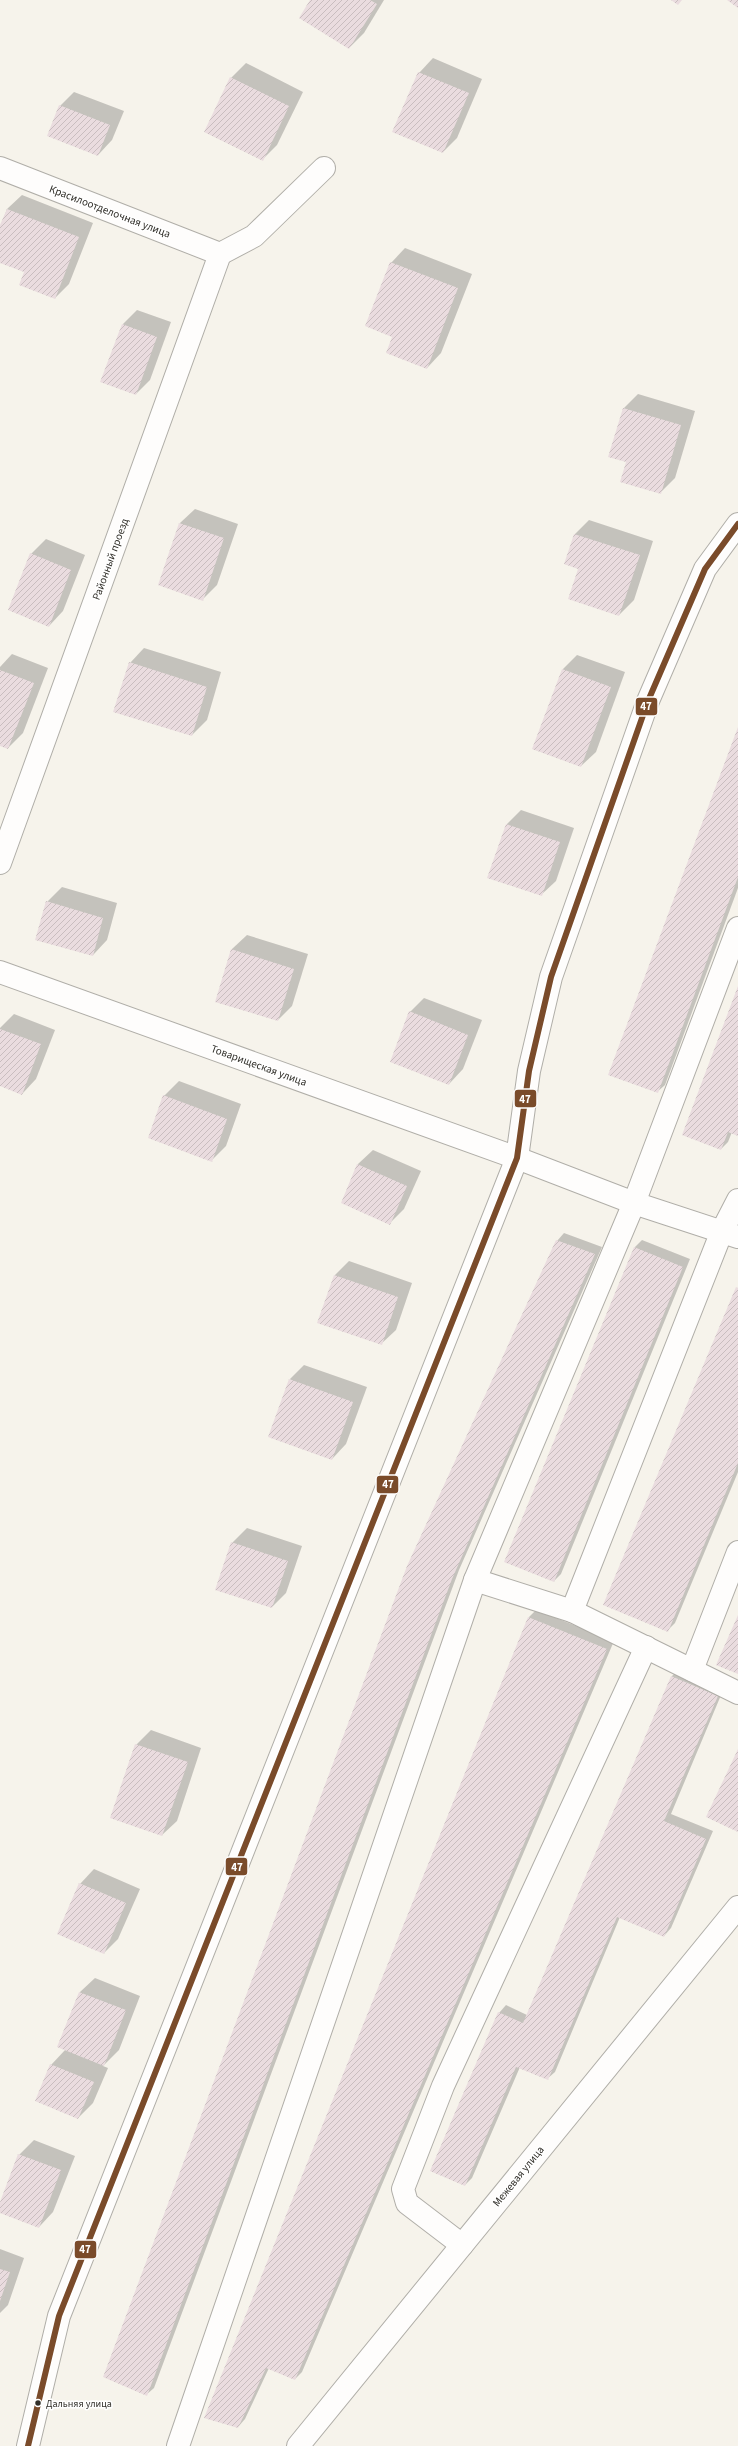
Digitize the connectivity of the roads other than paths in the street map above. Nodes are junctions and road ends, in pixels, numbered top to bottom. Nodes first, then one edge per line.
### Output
1 (0, 168) edge
2 (324, 168) dead end
3 (220, 254) junction
4 (738, 524) edge
5 (0, 863) edge
6 (738, 928) edge
7 (0, 972) edge
8 (517, 1158) junction
9 (738, 1200) edge
10 (634, 1203) junction
11 (730, 1234) edge
12 (738, 1552) edge
13 (474, 1580) junction
14 (572, 1611) junction
15 (646, 1647) junction
16 (692, 1670) junction
17 (738, 1693) edge
18 (738, 1907) edge
19 (462, 2245) junction
20 (28, 2446) edge
21 (178, 2446) edge
22 (298, 2446) edge

1 - 3 street, Красилоотделочная улица
2 - 3 street
3 - 5 street, Районный проезд
4 - 8 street
6 - 10 street
7 - 8 street, Товарищеская улица
8 - 10 street, Товарищеская улица
8 - 20 street
9 - 11 street
10 - 11 street, Товарищеская улица
10 - 13 street
11 - 14 street
12 - 16 street
13 - 14 street
13 - 21 street
14 - 15 street
15 - 16 street
15 - 19 street
16 - 17 street
18 - 19 street, Межевая улица
19 - 22 street, Межевая улица

